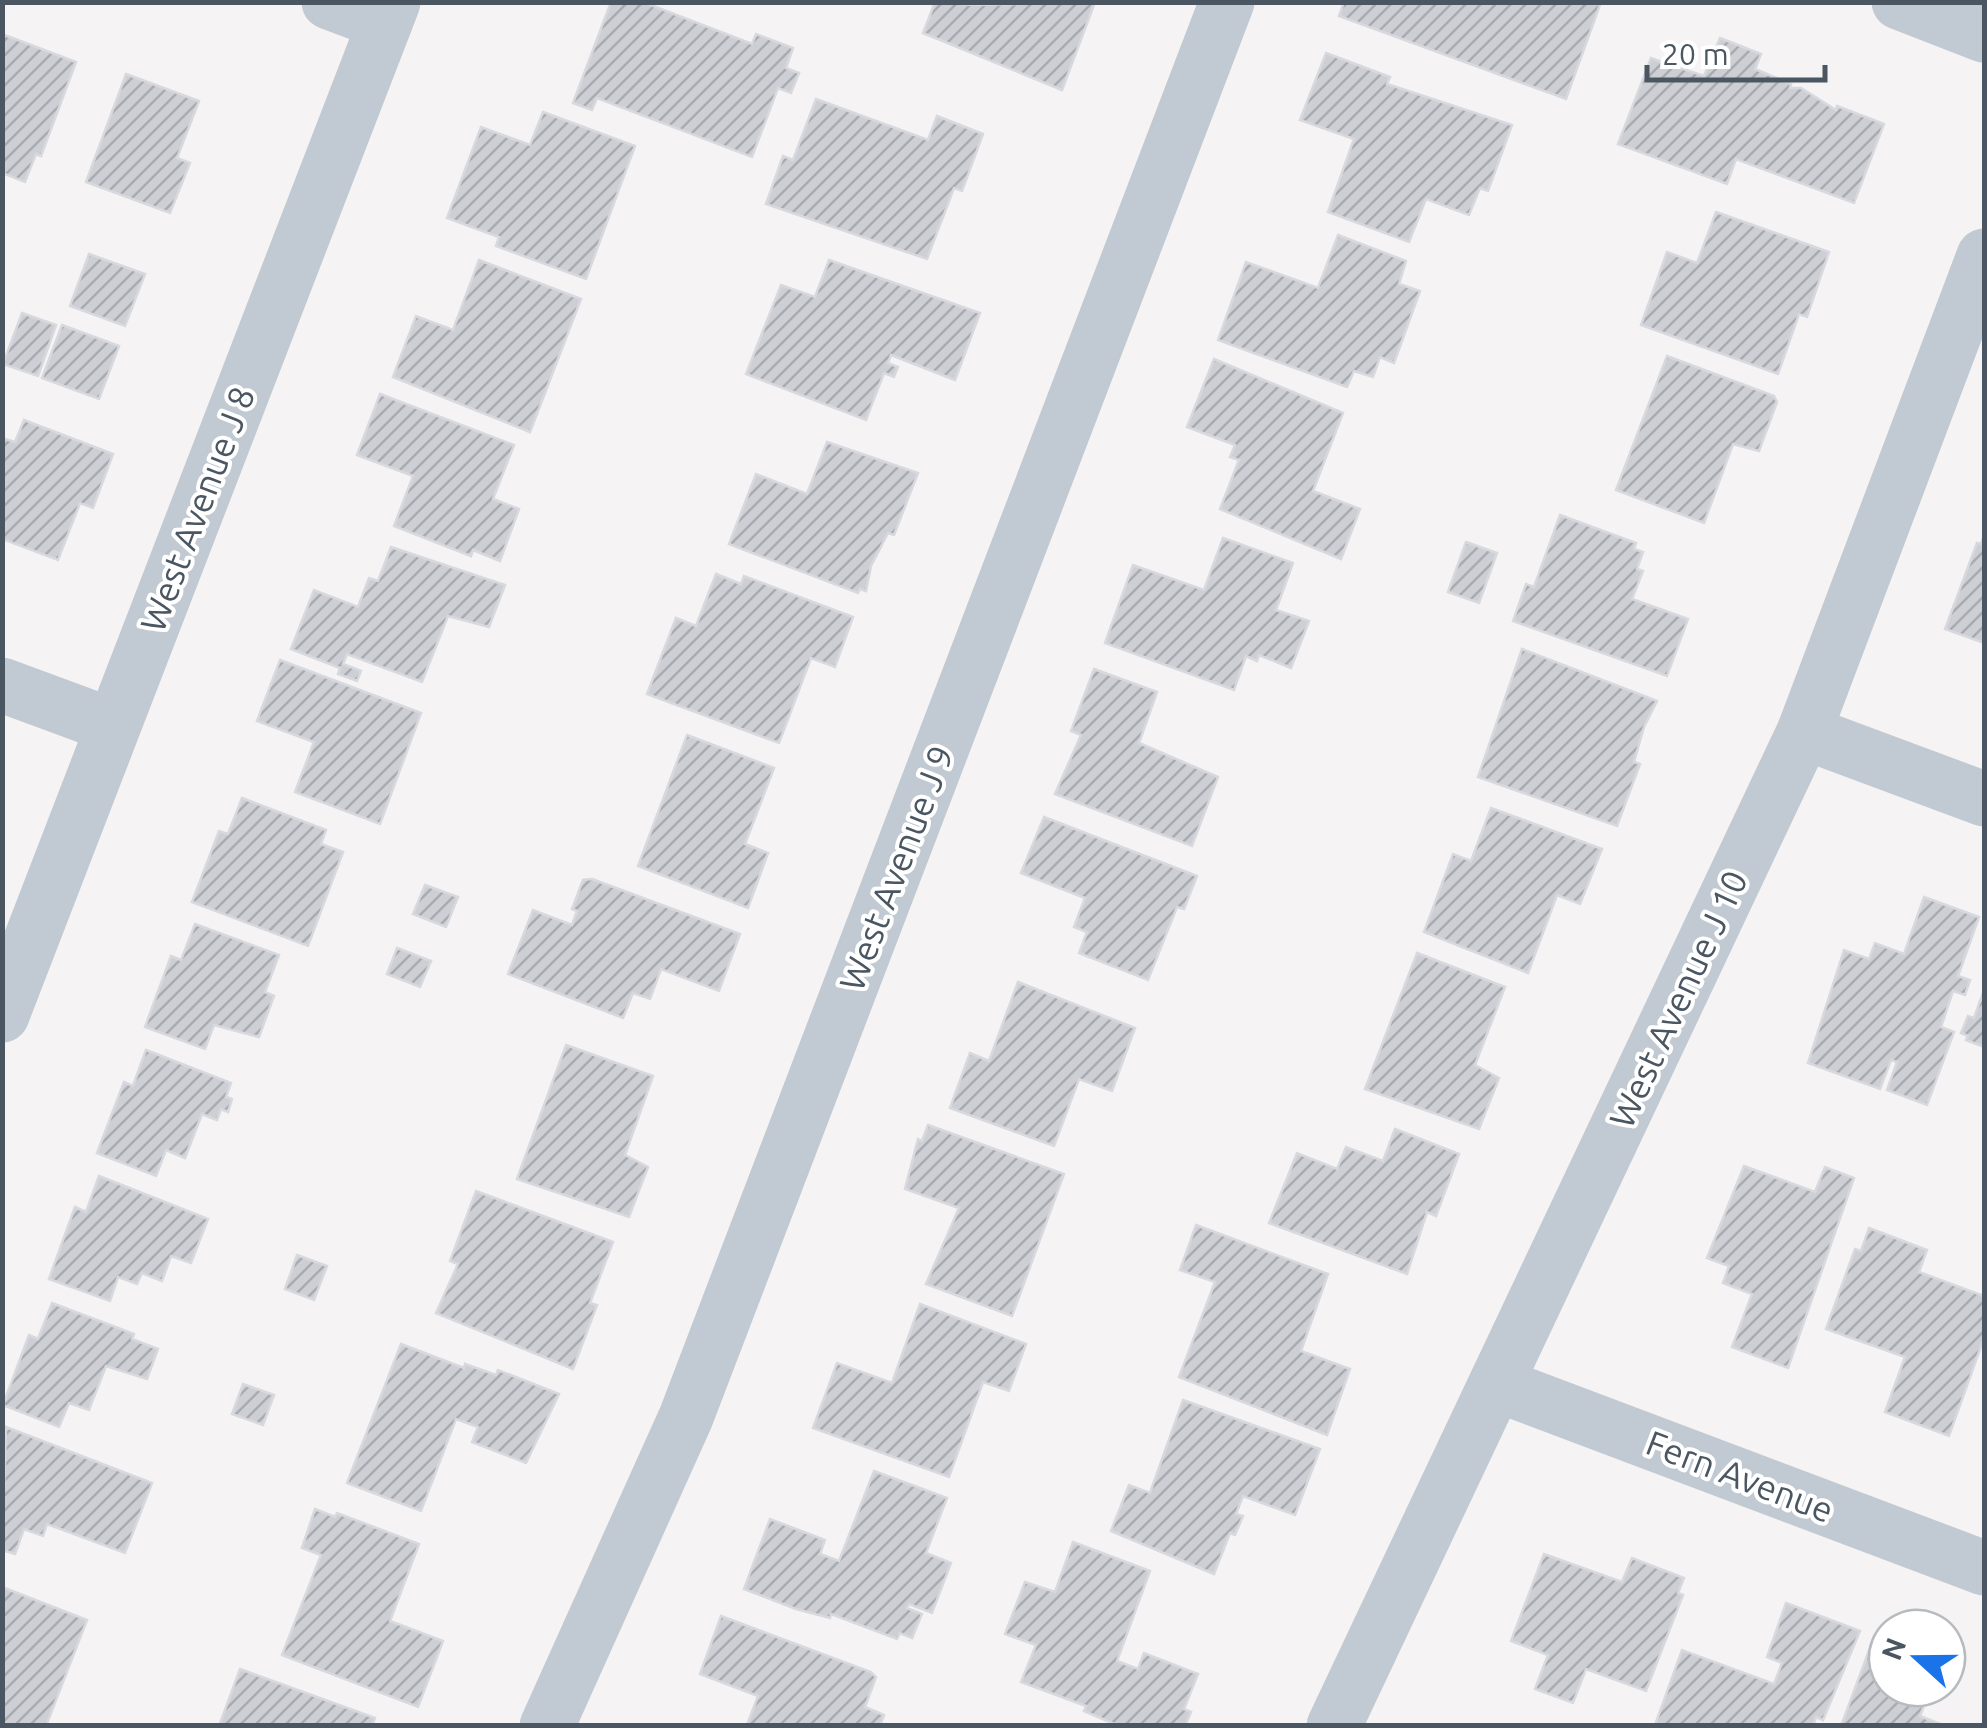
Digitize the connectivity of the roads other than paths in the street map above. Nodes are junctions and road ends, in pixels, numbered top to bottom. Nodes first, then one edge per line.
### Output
1 (329, 2) edge
2 (1227, 2) edge
3 (1898, 2) edge
4 (389, 13) edge
5 (1984, 34) edge
6 (1984, 256) edge
7 (2, 685) edge
8 (113, 726) junction
9 (1804, 732) junction
10 (1984, 799) edge
11 (2, 1016) edge
12 (1496, 1384) junction
13 (1984, 1568) edge
14 (547, 1726) edge
15 (1334, 1726) edge

1 - 4 street
2 - 14 street, West Avenue J 9
3 - 5 street
4 - 8 street, West Avenue J 8
6 - 9 street, West Avenue J 10
7 - 8 street
8 - 11 street, West Avenue J 8
9 - 10 street
9 - 12 street, West Avenue J 10
12 - 13 street, Fern Avenue
12 - 15 street, West Avenue J 10

